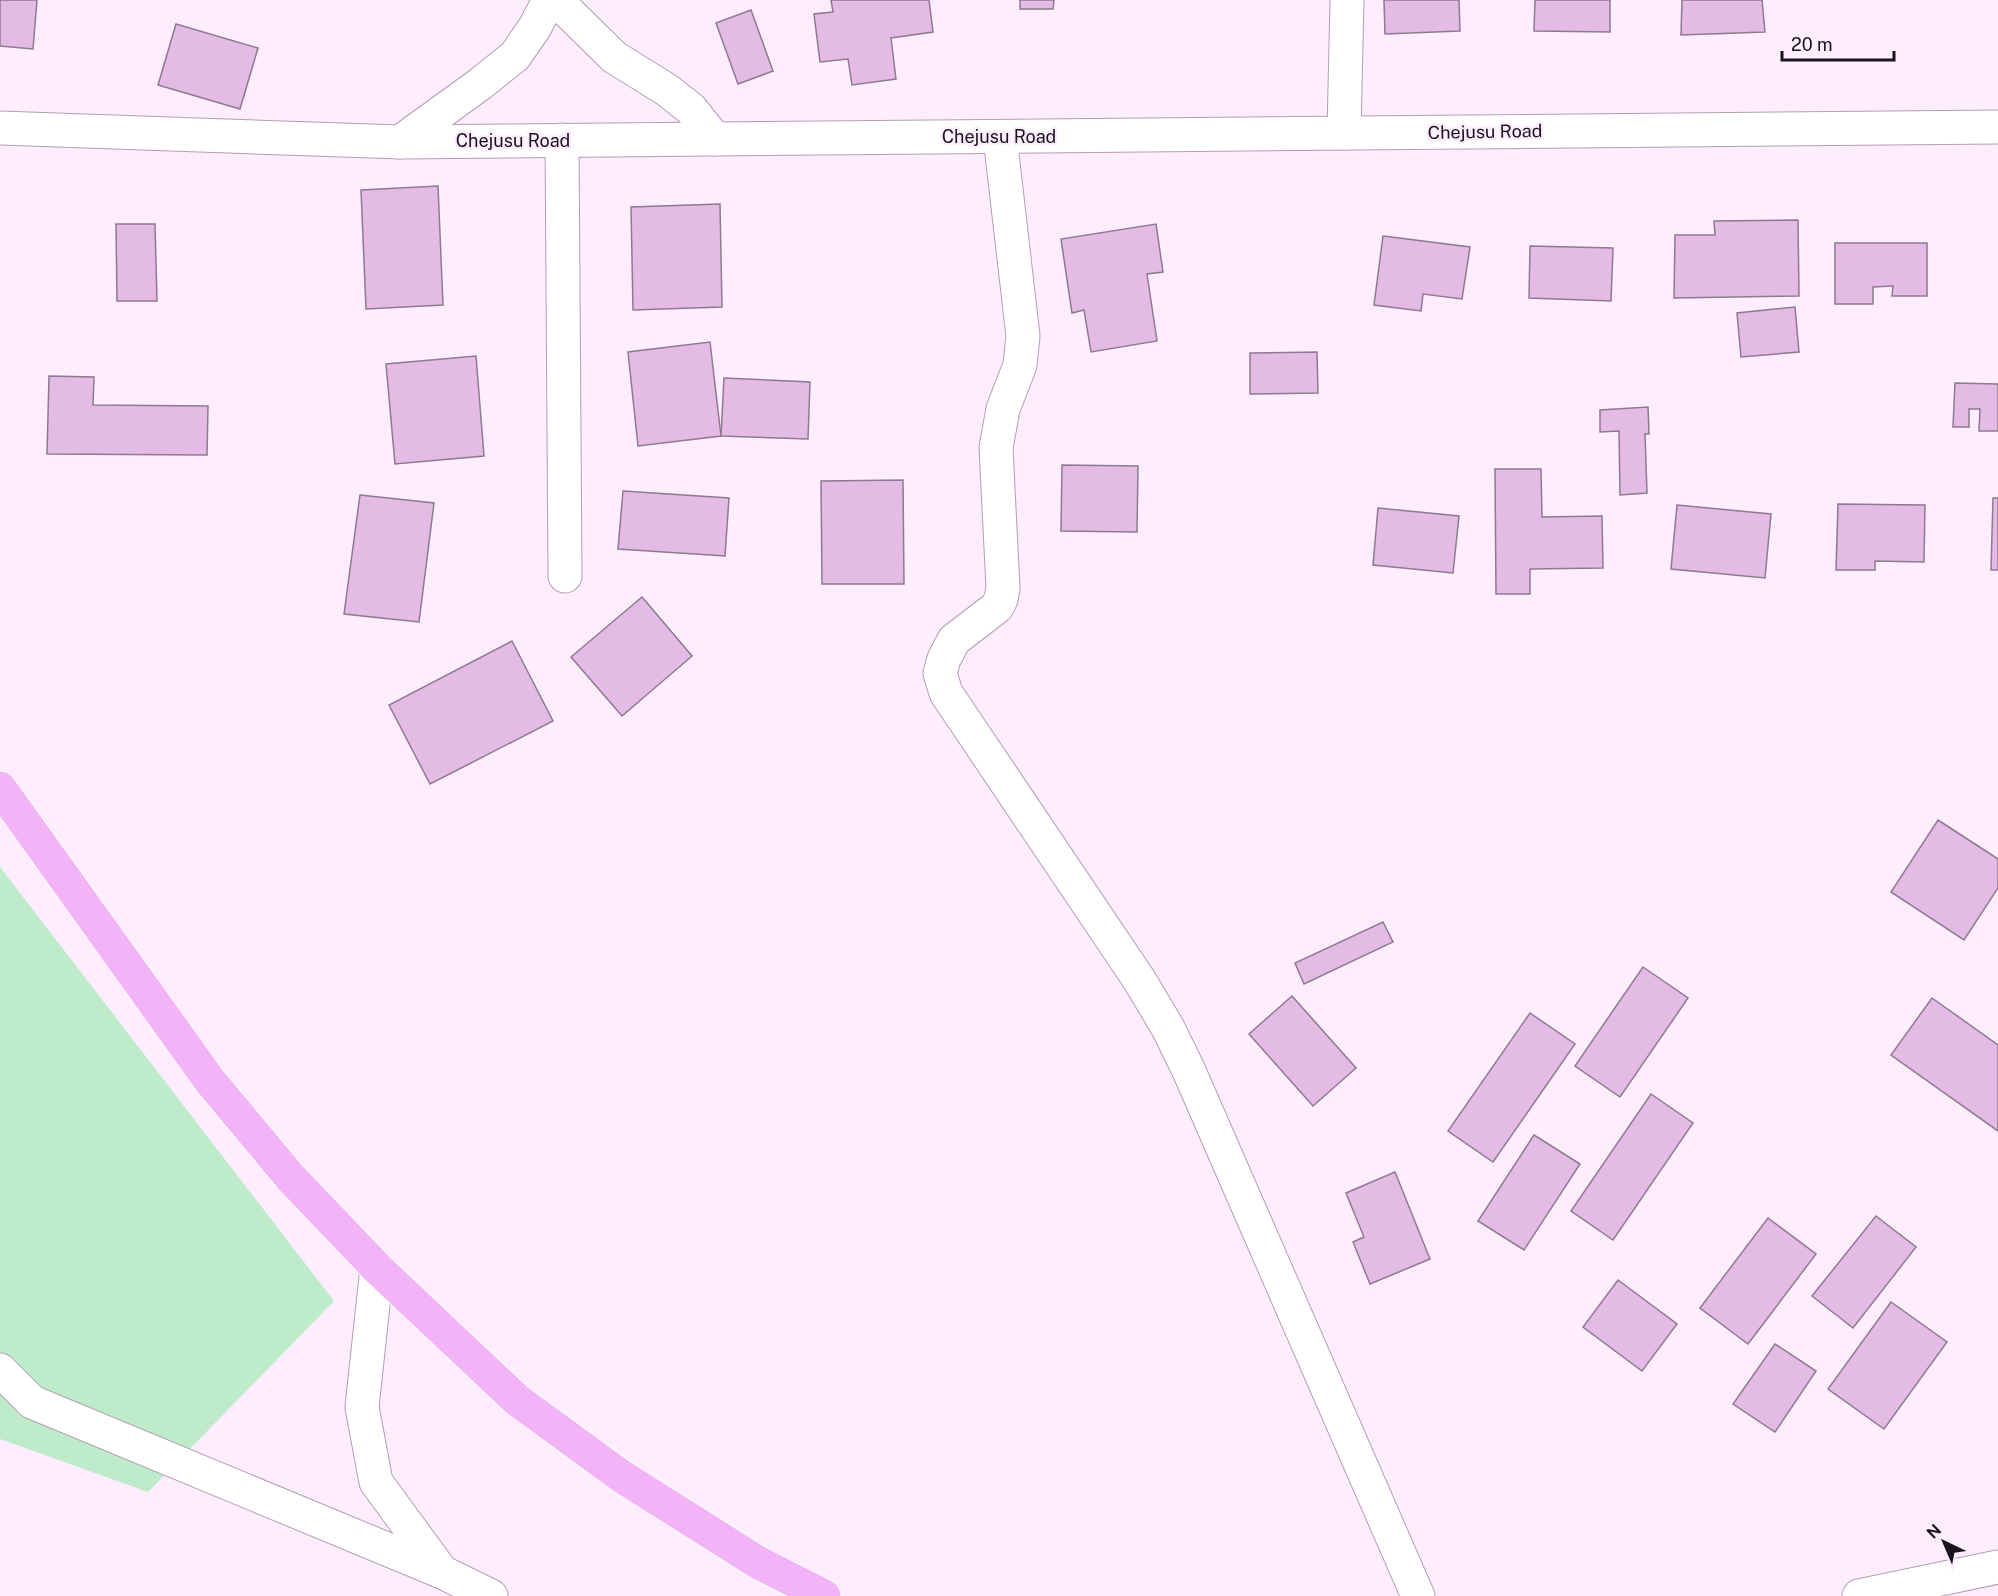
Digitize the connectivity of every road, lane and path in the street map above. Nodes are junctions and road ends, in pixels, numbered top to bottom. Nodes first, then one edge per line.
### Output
1 (549, 0) edge
2 (556, 0) edge
3 (1347, 0) edge
4 (1998, 127) edge
5 (0, 128) edge
6 (1344, 133) junction
7 (999, 137) junction
8 (716, 139) junction
9 (562, 141) junction
10 (400, 142) junction
11 (565, 576) dead end
12 (0, 788) edge
13 (377, 1268) junction
14 (0, 1370) edge
15 (1998, 1568) edge
16 (442, 1572) junction
17 (491, 1596) edge
18 (824, 1596) edge
19 (1418, 1596) edge
20 (1859, 1596) edge

1 - 10 street
2 - 8 street
3 - 6 street
4 - 6 street, Chejusu Road
5 - 10 street, Chejusu Road
6 - 7 street, Chejusu Road
7 - 8 street, Chejusu Road
7 - 19 street
8 - 9 street, Chejusu Road
9 - 10 street, Chejusu Road
9 - 11 street
12 - 13 highway
13 - 16 street
13 - 18 highway
14 - 16 street
15 - 20 street
16 - 17 street

